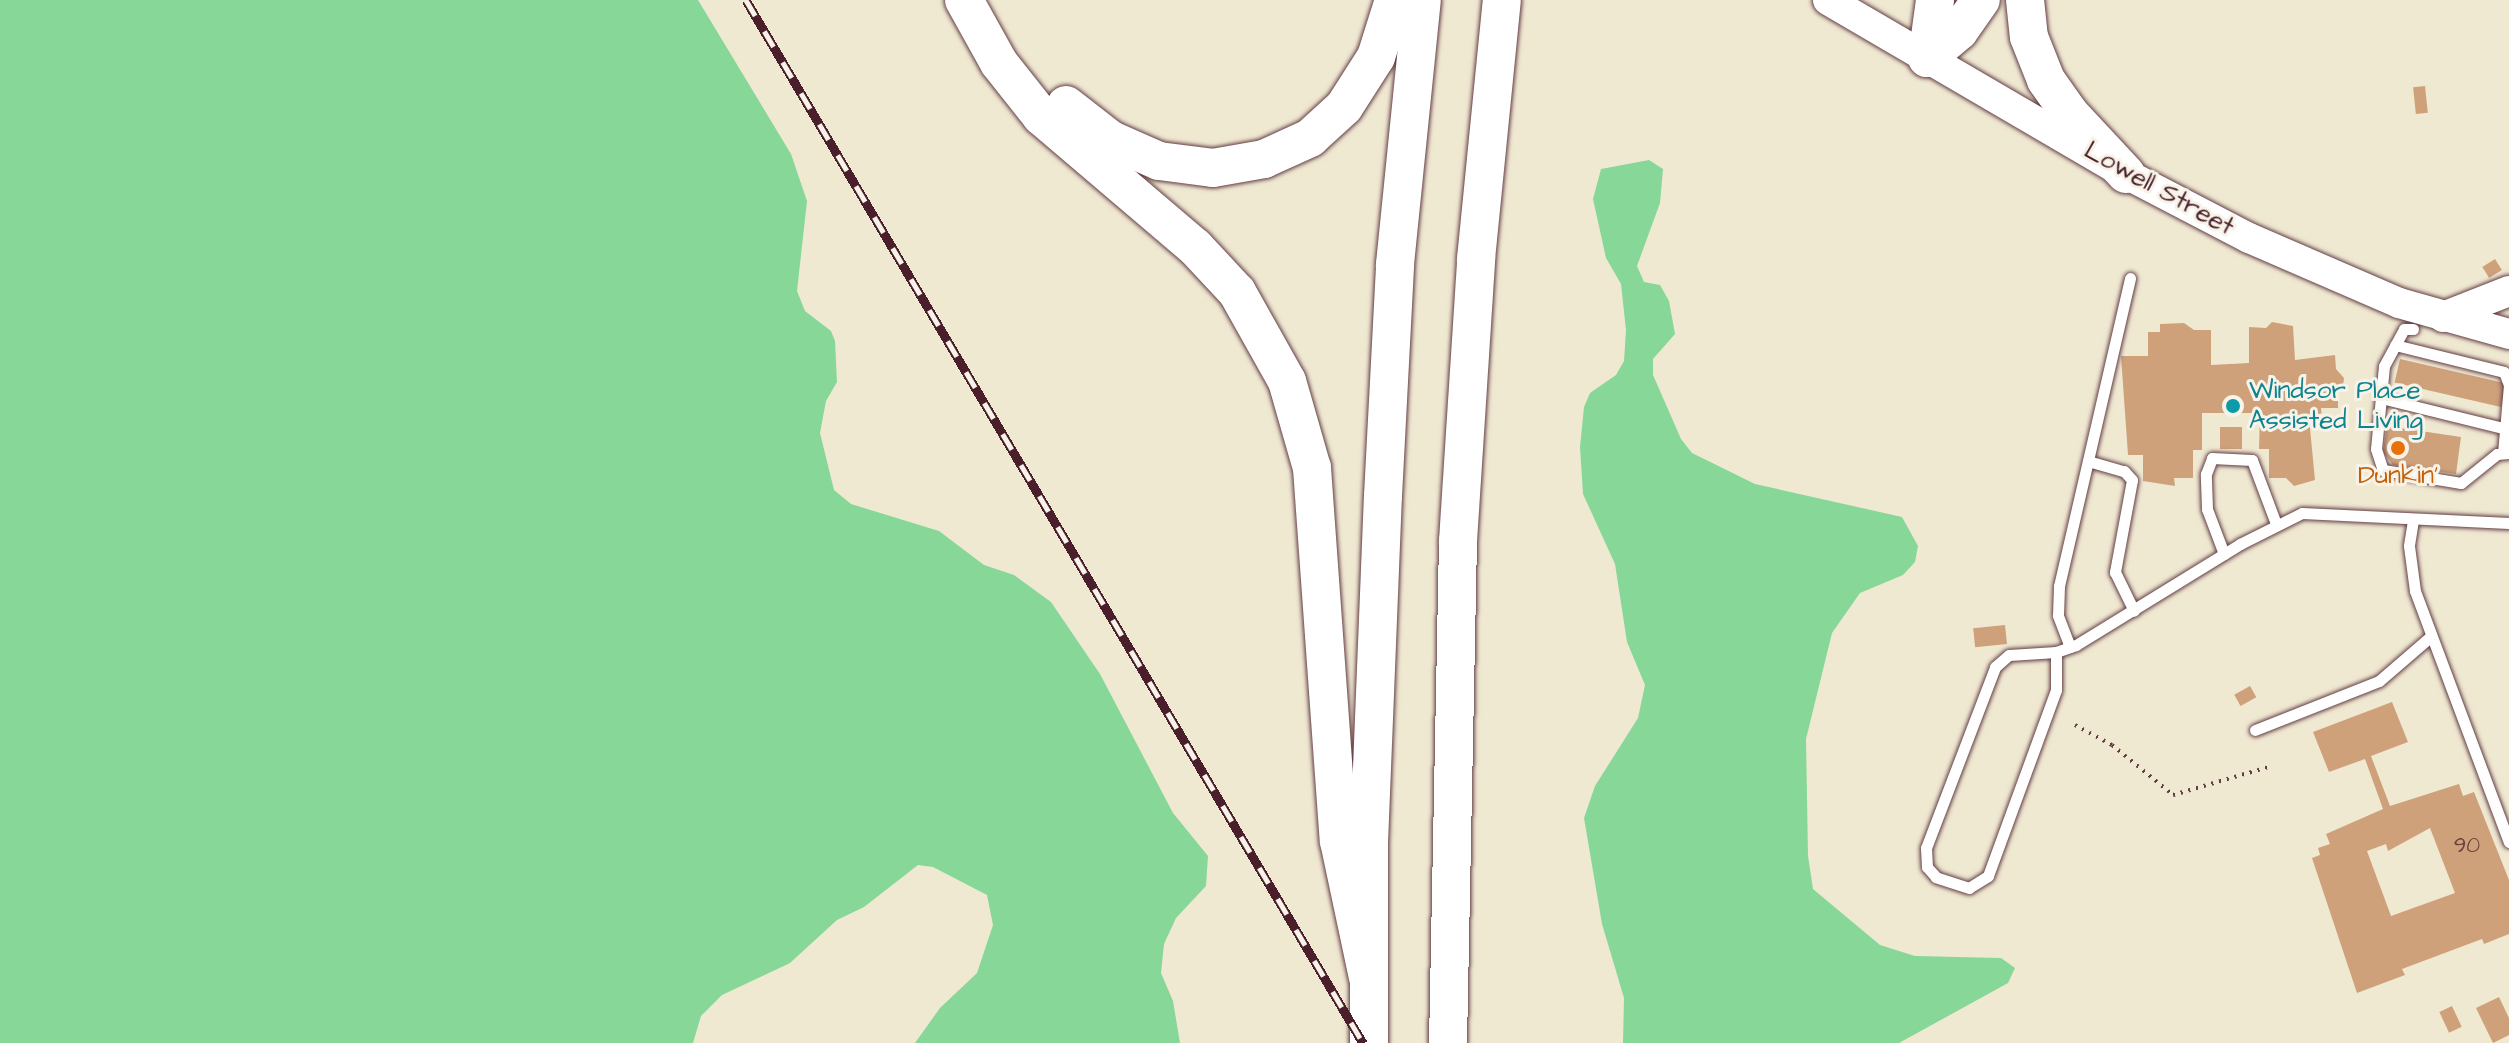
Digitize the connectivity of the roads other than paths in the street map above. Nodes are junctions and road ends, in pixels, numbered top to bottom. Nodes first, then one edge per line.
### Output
1 (964, 0) edge
2 (993, 0) edge
3 (1394, 0) edge
4 (1422, 0) edge
5 (1502, 0) edge
6 (1828, 0) edge
7 (1935, 0) edge
8 (1981, 0) edge
9 (2025, 0) edge
10 (1927, 58) junction
11 (2126, 174) junction
12 (2130, 278) dead end
13 (2509, 291) edge
14 (2426, 319) junction
15 (2509, 334) edge
16 (2395, 345) junction
17 (2414, 349) junction
18 (2381, 398) junction
19 (2503, 428) junction
20 (2506, 453) edge
21 (2088, 461) junction
22 (2413, 520) junction
23 (2509, 523) edge
24 (2276, 524) junction
25 (2224, 554) junction
26 (2134, 611) junction
27 (2430, 637) junction
28 (2070, 647) junction
29 (2056, 652) junction
30 (2255, 730) dead end
31 (2509, 842) edge
32 (1368, 978) junction
33 (1369, 1034) edge
34 (1448, 1043) edge

1 - 32 highway
2 - 3 highway
4 - 32 highway
5 - 34 highway
6 - 10 main road, Lowell Street
7 - 10 highway
8 - 10 highway
9 - 11 highway
10 - 11 main road, Lowell Street
11 - 14 main road, Lowell Street
12 - 21 lane
13 - 14 main road
14 - 15 main road, Lowell Street
14 - 16 lane
14 - 17 lane
16 - 17 lane
16 - 18 lane
17 - 19 lane
18 - 19 lane
18 - 20 lane
19 - 20 lane
21 - 26 lane
21 - 28 lane
22 - 23 lane
22 - 24 lane
22 - 27 lane
24 - 25 lane
24 - 25 lane
25 - 26 lane
26 - 28 lane
27 - 30 lane
27 - 31 lane
28 - 29 lane
29 - 29 lane
32 - 33 highway

